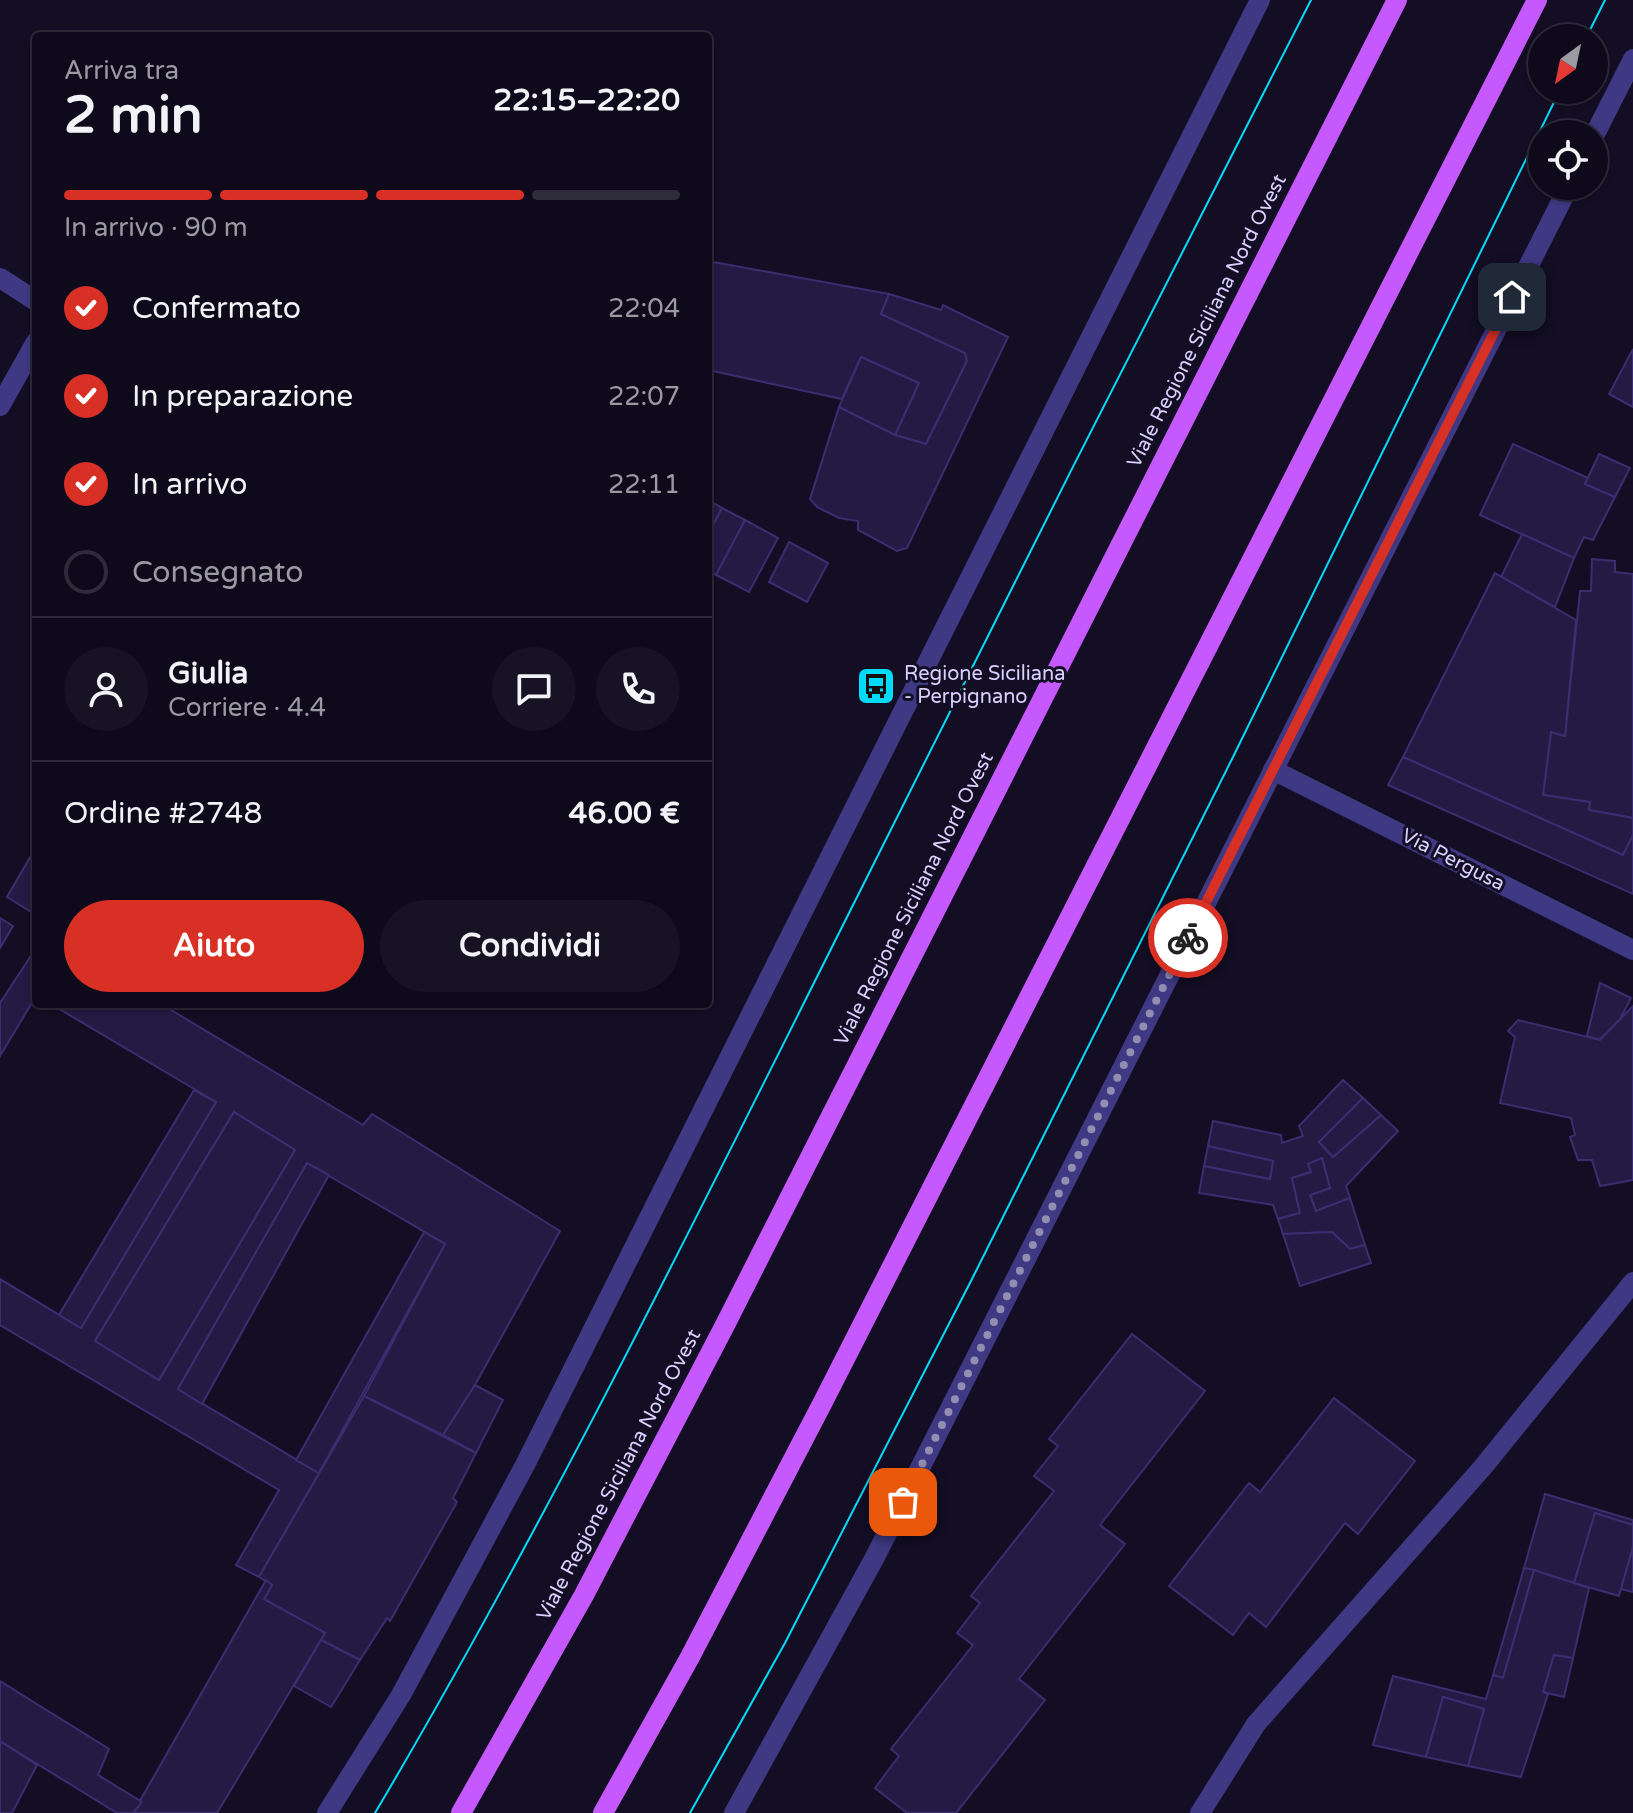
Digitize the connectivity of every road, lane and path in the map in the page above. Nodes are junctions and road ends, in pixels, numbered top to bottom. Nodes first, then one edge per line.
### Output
1 (1260, 0) edge
2 (1397, 0) edge
3 (1537, 0) edge
4 (1633, 59) edge
5 (1602, 120) edge
6 (1562, 200) edge
7 (0, 278) edge
8 (32, 298) edge
9 (32, 349) edge
10 (0, 406) edge
11 (1273, 770) junction
12 (1633, 950) edge
13 (1633, 1282) edge
14 (327, 1813) edge
15 (461, 1813) edge
16 (603, 1813) edge
17 (734, 1813) edge
18 (1200, 1813) edge

1 - 14 street
2 - 15 main road, Viale Regione Siciliana Nord Ovest
3 - 16 main road
4 - 5 street
6 - 11 street
7 - 8 street
9 - 10 street
11 - 12 street, Via Pergusa
11 - 17 street
13 - 18 street

